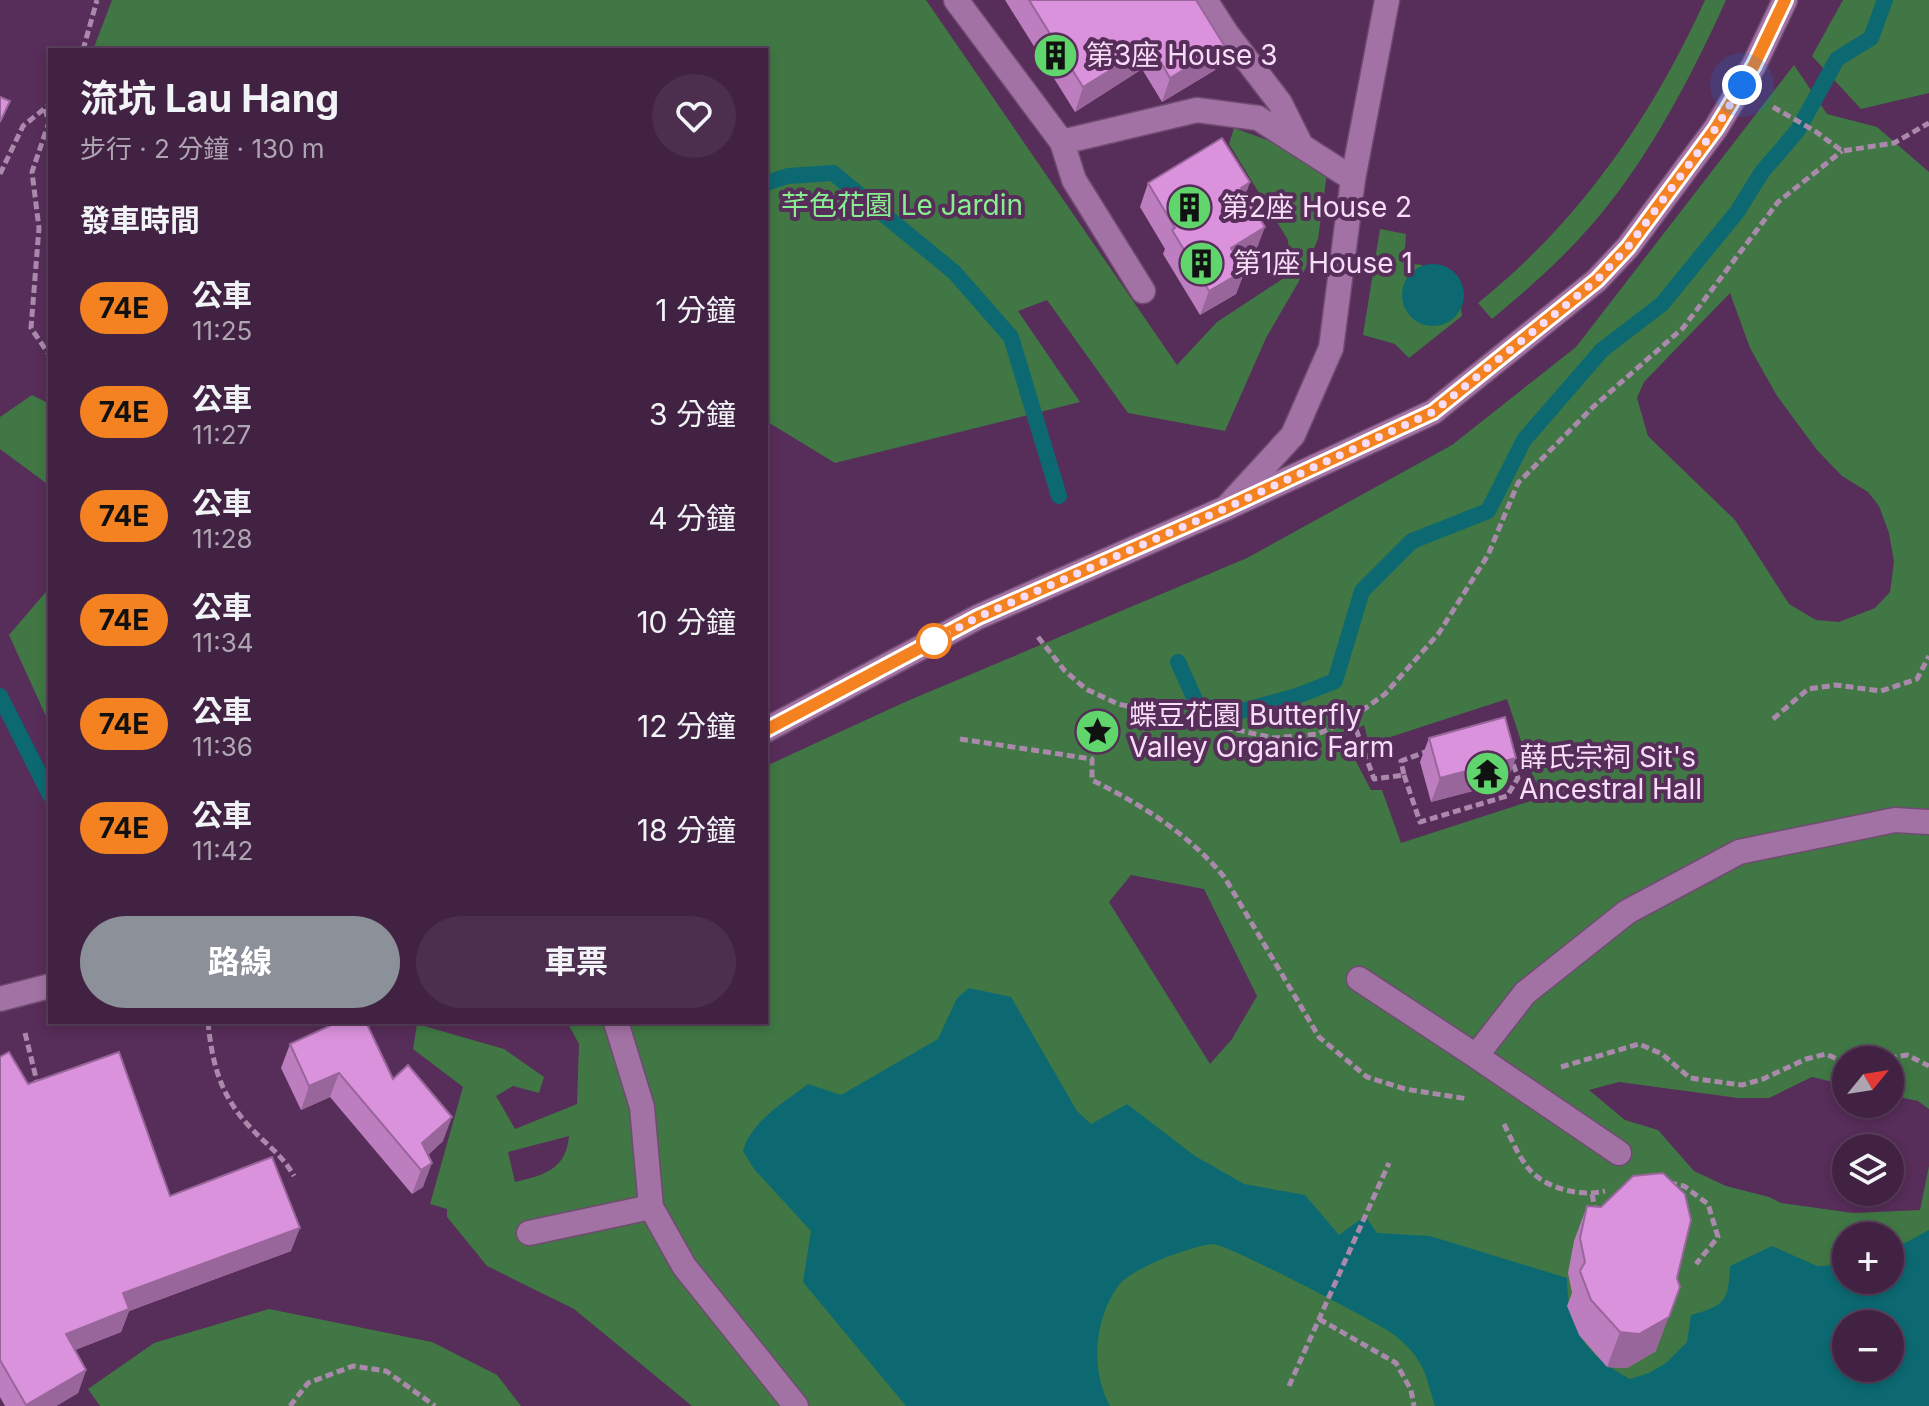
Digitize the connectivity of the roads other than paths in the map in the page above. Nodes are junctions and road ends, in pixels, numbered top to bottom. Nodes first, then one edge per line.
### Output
1 (956, 0) edge
2 (1205, 0) edge
3 (1387, 0) edge
4 (1785, 0) edge
5 (1062, 142) junction
6 (1301, 145) junction
7 (1353, 179) junction
8 (1143, 291) dead end
9 (1226, 508) junction
10 (768, 729) edge
11 (1929, 822) edge
12 (1359, 979) dead end
13 (48, 987) edge
14 (0, 999) edge
15 (617, 1024) edge
16 (1476, 1056) junction
17 (1619, 1153) dead end
18 (651, 1207) junction
19 (529, 1233) dead end
20 (796, 1406) edge

1 - 5 street
2 - 6 street
3 - 7 street
4 - 9 street
5 - 6 street
5 - 8 street
6 - 7 street
7 - 9 street
9 - 10 street
11 - 16 street
12 - 16 street
13 - 14 street
15 - 18 street
16 - 17 street
18 - 19 street
18 - 20 street

